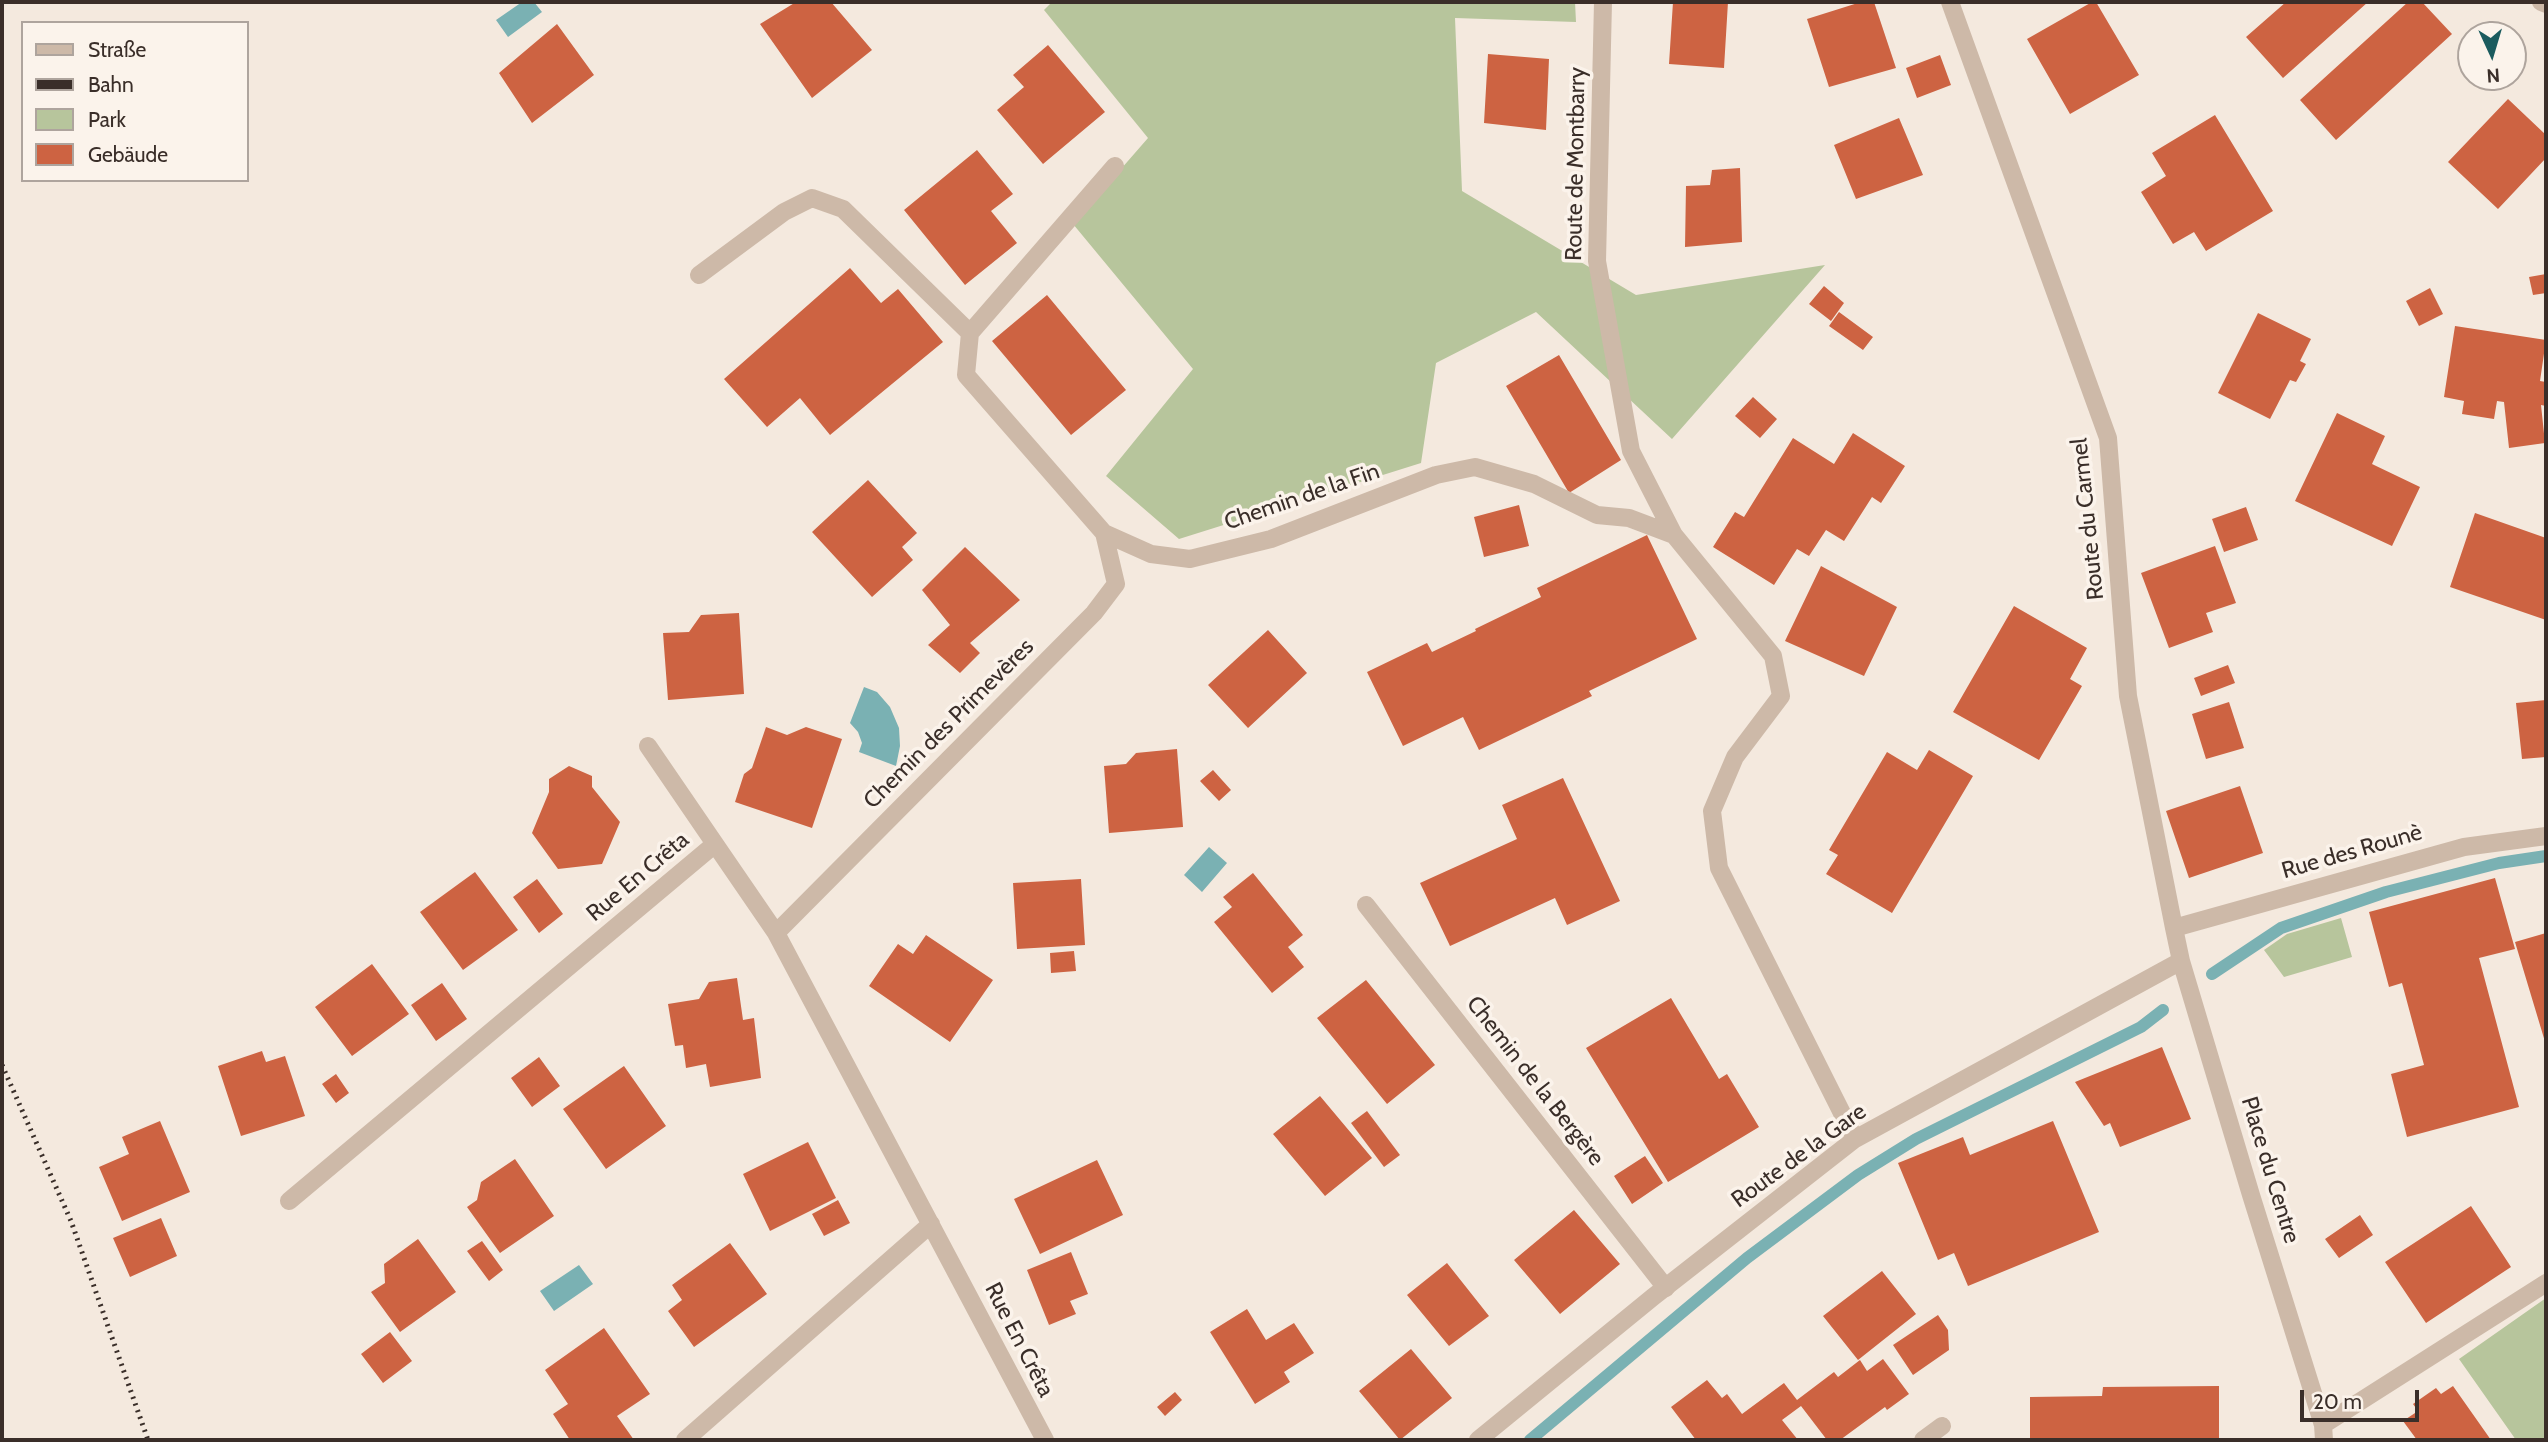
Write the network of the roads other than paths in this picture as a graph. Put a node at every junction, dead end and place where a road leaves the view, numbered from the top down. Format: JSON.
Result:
{"nodes":[{"id":1,"x":1603,"y":2,"type":"edge"},
{"id":2,"x":1950,"y":2,"type":"edge"},
{"id":3,"x":2541,"y":2,"type":"edge"},
{"id":4,"x":2546,"y":4,"type":"edge"},
{"id":5,"x":1115,"y":166,"type":"dead end"},
{"id":6,"x":699,"y":275,"type":"dead end"},
{"id":7,"x":970,"y":333,"type":"junction"},
{"id":8,"x":1104,"y":533,"type":"junction"},
{"id":9,"x":1674,"y":535,"type":"junction"},
{"id":10,"x":648,"y":746,"type":"dead end"},
{"id":11,"x":2546,"y":836,"type":"edge"},
{"id":12,"x":715,"y":844,"type":"junction"},
{"id":13,"x":1366,"y":905,"type":"dead end"},
{"id":14,"x":2174,"y":928,"type":"junction"},
{"id":15,"x":776,"y":933,"type":"junction"},
{"id":16,"x":2181,"y":961,"type":"junction"},
{"id":17,"x":1855,"y":1139,"type":"junction"},
{"id":18,"x":289,"y":1201,"type":"dead end"},
{"id":19,"x":931,"y":1224,"type":"junction"},
{"id":20,"x":2546,"y":1283,"type":"edge"},
{"id":21,"x":1666,"y":1288,"type":"junction"},
{"id":22,"x":1942,"y":1426,"type":"dead end"},
{"id":23,"x":2323,"y":1432,"type":"edge"},
{"id":24,"x":685,"y":1440,"type":"edge"},
{"id":25,"x":1045,"y":1440,"type":"edge"},
{"id":26,"x":1478,"y":1440,"type":"edge"},
{"id":27,"x":1923,"y":1440,"type":"edge"}],
"edges":[{"from":1,"to":9,"type":"street","name":"Route de Montbarry"},
{"from":2,"to":14,"type":"street","name":"Route du Carmel"},
{"from":3,"to":4,"type":"street"},
{"from":5,"to":7,"type":"street"},
{"from":6,"to":7,"type":"street"},
{"from":7,"to":8,"type":"street","name":"Chemin de la Fin"},
{"from":8,"to":9,"type":"street","name":"Chemin de la Fin"},
{"from":8,"to":15,"type":"street","name":"Chemin des Primevères"},
{"from":9,"to":17,"type":"street","name":"Route de Montbarry"},
{"from":10,"to":12,"type":"street","name":"Rue En Crêta"},
{"from":11,"to":14,"type":"street","name":"Rue des Rounè"},
{"from":12,"to":15,"type":"street","name":"Rue En Crêta"},
{"from":12,"to":18,"type":"street","name":"Rue En Crêta"},
{"from":13,"to":21,"type":"street","name":"Chemin de la Bergère"},
{"from":14,"to":16,"type":"street","name":"Place du Centre"},
{"from":15,"to":19,"type":"street","name":"Rue En Crêta"},
{"from":16,"to":17,"type":"street","name":"Route de la Gare"},
{"from":16,"to":23,"type":"street","name":"Place du Centre"},
{"from":17,"to":21,"type":"street","name":"Route de la Gare"},
{"from":19,"to":24,"type":"street"},
{"from":19,"to":25,"type":"street","name":"Rue En Crêta"},
{"from":20,"to":23,"type":"street"},
{"from":21,"to":26,"type":"street","name":"Route de la Gare"},
{"from":22,"to":27,"type":"street"}]}
